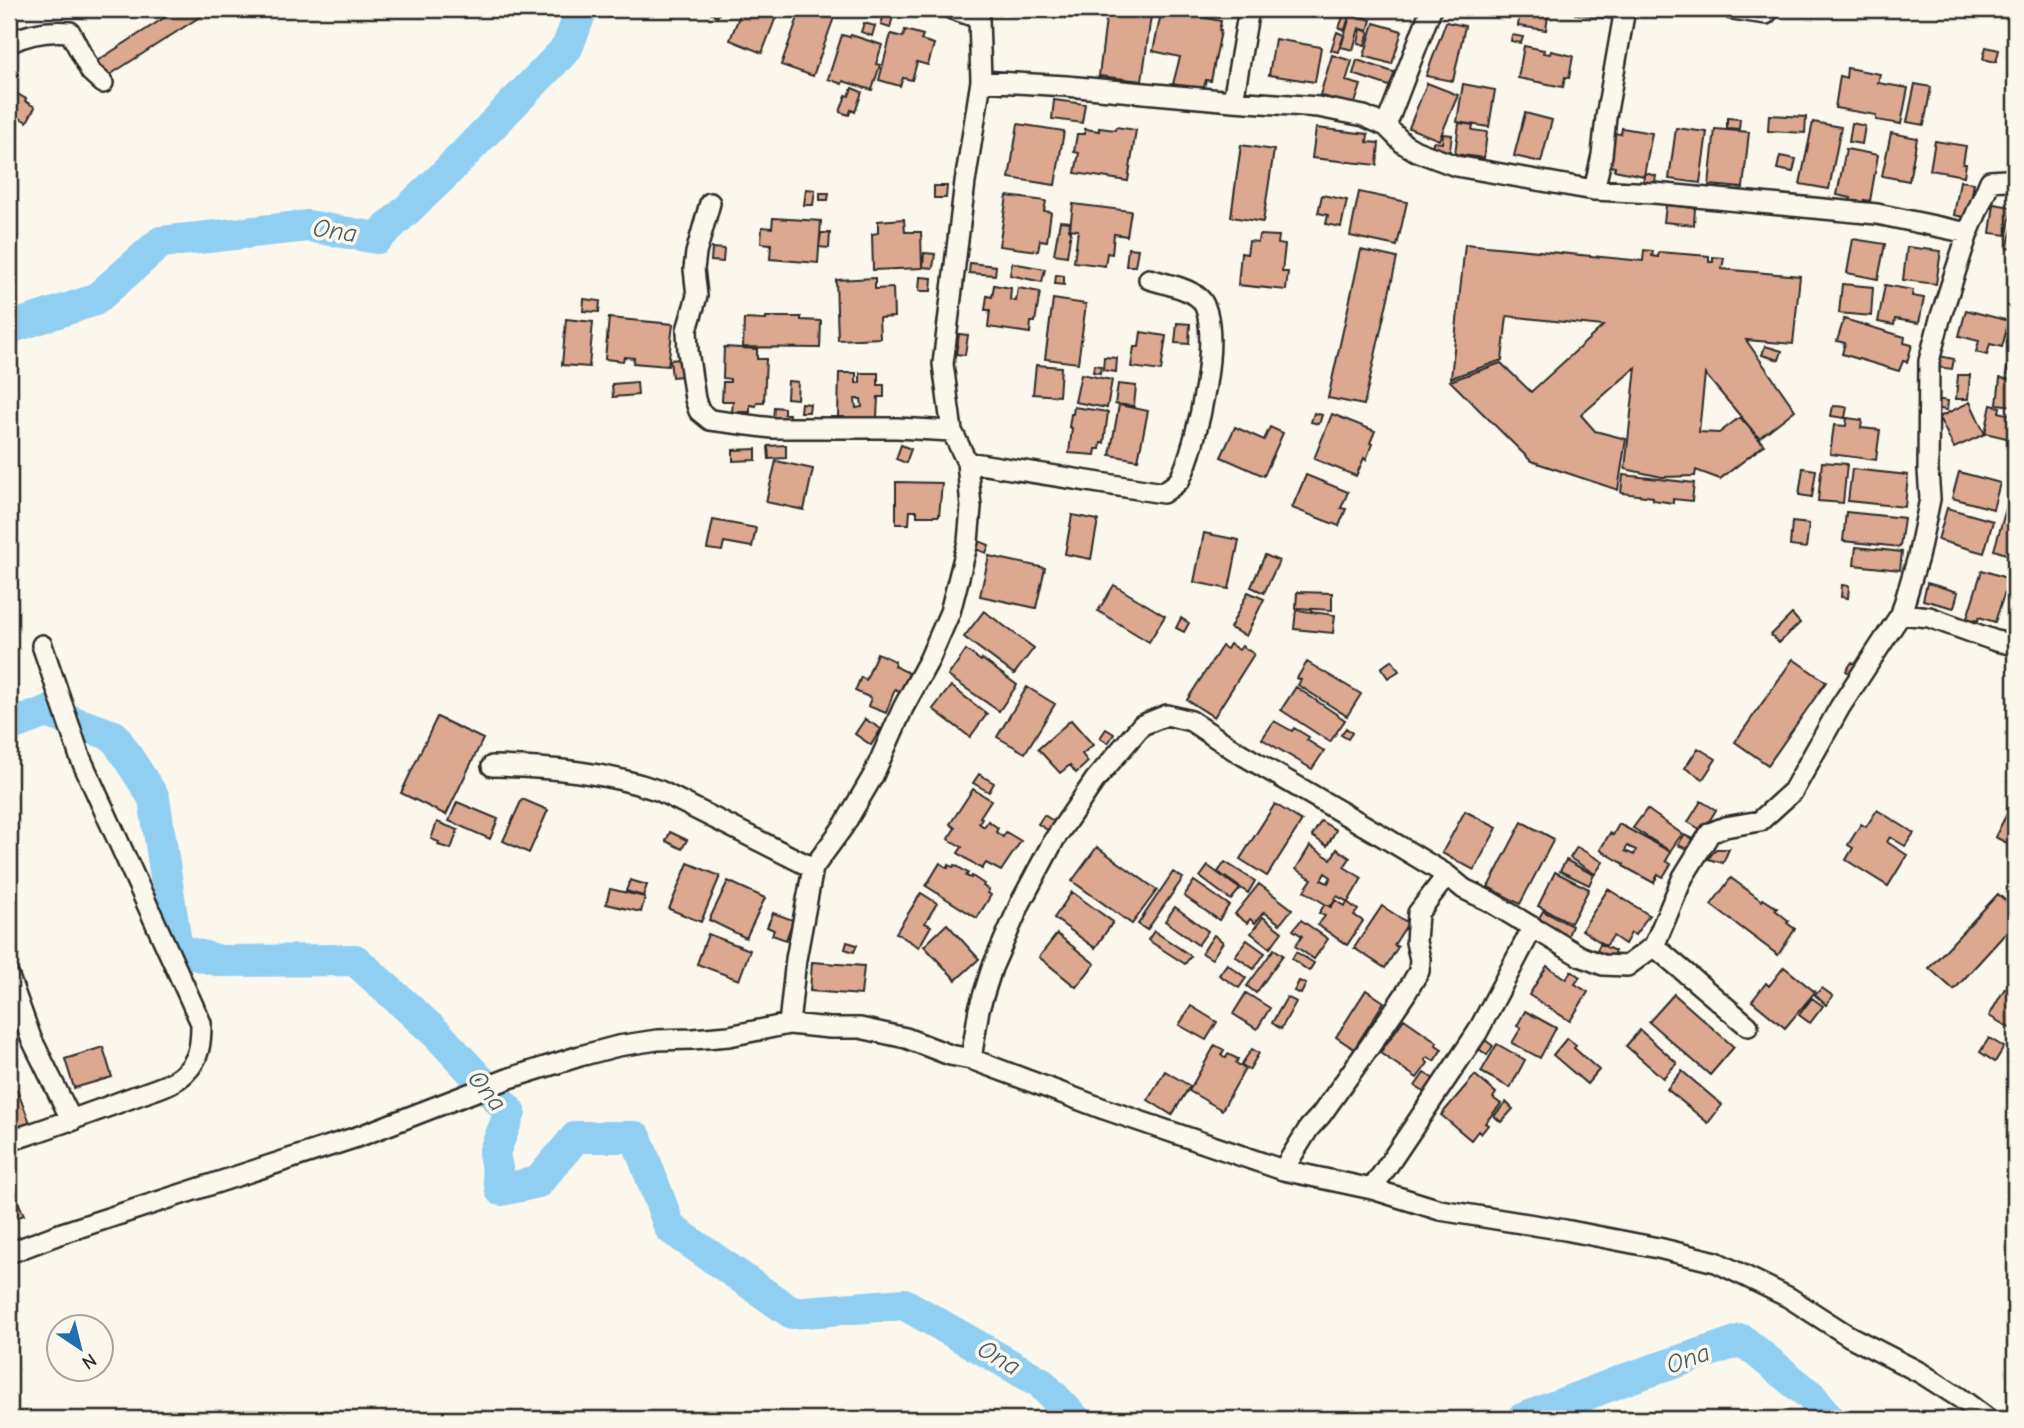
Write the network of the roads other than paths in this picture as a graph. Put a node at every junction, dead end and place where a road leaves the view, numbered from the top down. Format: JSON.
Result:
{"nodes":[{"id":1,"x":952,"y":9,"type":"edge"},
{"id":2,"x":1249,"y":9,"type":"edge"},
{"id":3,"x":1431,"y":9,"type":"edge"},
{"id":4,"x":1625,"y":9,"type":"edge"},
{"id":5,"x":1732,"y":9,"type":"edge"},
{"id":6,"x":979,"y":13,"type":"edge"},
{"id":7,"x":1766,"y":14,"type":"dead end"},
{"id":8,"x":9,"y":43,"type":"edge"},
{"id":9,"x":981,"y":81,"type":"junction"},
{"id":10,"x":103,"y":83,"type":"dead end"},
{"id":11,"x":1233,"y":101,"type":"junction"},
{"id":12,"x":1386,"y":126,"type":"junction"},
{"id":13,"x":2015,"y":182,"type":"edge"},
{"id":14,"x":1594,"y":190,"type":"junction"},
{"id":15,"x":710,"y":203,"type":"dead end"},
{"id":16,"x":1968,"y":233,"type":"junction"},
{"id":17,"x":1149,"y":279,"type":"dead end"},
{"id":18,"x":952,"y":431,"type":"junction"},
{"id":19,"x":967,"y":462,"type":"junction"},
{"id":20,"x":1901,"y":614,"type":"junction"},
{"id":21,"x":42,"y":645,"type":"dead end"},
{"id":22,"x":2015,"y":645,"type":"edge"},
{"id":23,"x":492,"y":766,"type":"dead end"},
{"id":24,"x":813,"y":868,"type":"junction"},
{"id":25,"x":1447,"y":875,"type":"junction"},
{"id":26,"x":1533,"y":927,"type":"junction"},
{"id":27,"x":1654,"y":946,"type":"junction"},
{"id":28,"x":9,"y":977,"type":"edge"},
{"id":29,"x":789,"y":1024,"type":"junction"},
{"id":30,"x":1748,"y":1026,"type":"dead end"},
{"id":31,"x":971,"y":1059,"type":"junction"},
{"id":32,"x":72,"y":1121,"type":"junction"},
{"id":33,"x":9,"y":1141,"type":"edge"},
{"id":34,"x":1283,"y":1170,"type":"junction"},
{"id":35,"x":1371,"y":1189,"type":"junction"},
{"id":36,"x":9,"y":1253,"type":"edge"},
{"id":37,"x":1988,"y":1419,"type":"edge"}],
"edges":[{"from":1,"to":6,"type":"street"},
{"from":2,"to":11,"type":"street"},
{"from":3,"to":12,"type":"street"},
{"from":4,"to":14,"type":"street"},
{"from":5,"to":7,"type":"street"},
{"from":6,"to":9,"type":"street"},
{"from":8,"to":10,"type":"street"},
{"from":9,"to":11,"type":"street"},
{"from":9,"to":18,"type":"street"},
{"from":11,"to":12,"type":"street"},
{"from":12,"to":14,"type":"street"},
{"from":13,"to":16,"type":"street"},
{"from":14,"to":16,"type":"street"},
{"from":15,"to":18,"type":"street"},
{"from":16,"to":20,"type":"street"},
{"from":17,"to":19,"type":"street"},
{"from":18,"to":19,"type":"street"},
{"from":19,"to":24,"type":"street"},
{"from":20,"to":22,"type":"street"},
{"from":20,"to":27,"type":"street"},
{"from":21,"to":32,"type":"street"},
{"from":23,"to":24,"type":"street"},
{"from":24,"to":29,"type":"street"},
{"from":25,"to":26,"type":"street"},
{"from":25,"to":31,"type":"street"},
{"from":25,"to":34,"type":"street"},
{"from":26,"to":27,"type":"street"},
{"from":26,"to":35,"type":"street"},
{"from":27,"to":30,"type":"street"},
{"from":28,"to":32,"type":"street"},
{"from":29,"to":31,"type":"street"},
{"from":29,"to":36,"type":"street"},
{"from":31,"to":34,"type":"street"},
{"from":32,"to":33,"type":"street"},
{"from":34,"to":35,"type":"street"},
{"from":35,"to":37,"type":"street"}]}
